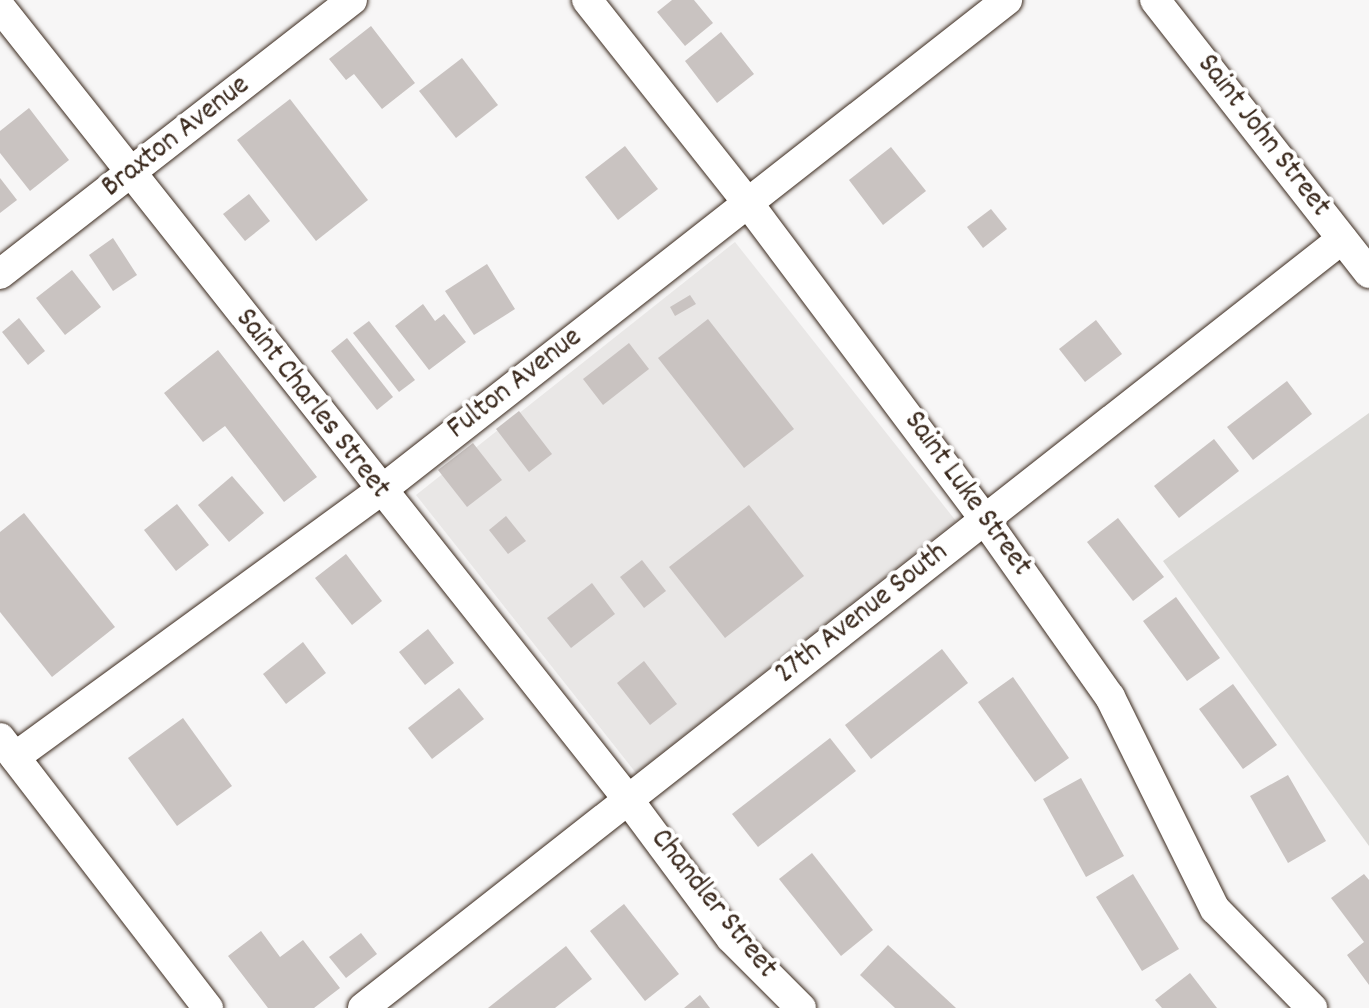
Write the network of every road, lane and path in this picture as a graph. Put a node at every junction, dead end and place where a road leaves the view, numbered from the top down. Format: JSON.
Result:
{"nodes":[{"id":1,"x":352,"y":0,"type":"edge"},
{"id":2,"x":587,"y":0,"type":"edge"},
{"id":3,"x":1007,"y":0,"type":"edge"},
{"id":4,"x":1155,"y":0,"type":"edge"},
{"id":5,"x":0,"y":7,"type":"edge"},
{"id":6,"x":132,"y":176,"type":"junction"},
{"id":7,"x":748,"y":203,"type":"junction"},
{"id":8,"x":1342,"y":239,"type":"junction"},
{"id":9,"x":1369,"y":273,"type":"edge"},
{"id":10,"x":0,"y":274,"type":"edge"},
{"id":11,"x":379,"y":492,"type":"junction"},
{"id":12,"x":985,"y":520,"type":"junction"},
{"id":13,"x":8,"y":747,"type":"edge"},
{"id":14,"x":627,"y":798,"type":"junction"},
{"id":15,"x":382,"y":1002,"type":"edge"},
{"id":16,"x":208,"y":1008,"type":"edge"},
{"id":17,"x":801,"y":1008,"type":"edge"},
{"id":18,"x":1312,"y":1008,"type":"edge"}],
"edges":[{"from":1,"to":6,"type":"street","name":"Braxton Avenue"},
{"from":2,"to":7,"type":"street","name":"Saint Luke Street"},
{"from":3,"to":7,"type":"street","name":"Fulton Avenue"},
{"from":4,"to":8,"type":"street","name":"Saint John Street"},
{"from":5,"to":6,"type":"street","name":"Saint Charles Street"},
{"from":6,"to":10,"type":"street","name":"Braxton Avenue"},
{"from":6,"to":11,"type":"street","name":"Saint Charles Street"},
{"from":7,"to":11,"type":"street","name":"Fulton Avenue"},
{"from":7,"to":12,"type":"street","name":"Saint Luke Street"},
{"from":8,"to":9,"type":"street","name":"Saint John Street"},
{"from":8,"to":12,"type":"street","name":"27th Avenue South"},
{"from":11,"to":13,"type":"street","name":"Fulton Avenue"},
{"from":11,"to":14,"type":"street","name":"Saint Charles Street"},
{"from":12,"to":14,"type":"street","name":"27th Avenue South"},
{"from":12,"to":18,"type":"street","name":"Saint Luke Street"},
{"from":13,"to":16,"type":"street"},
{"from":14,"to":15,"type":"street","name":"27th Avenue South"},
{"from":14,"to":17,"type":"street","name":"Chandler Street"}]}
